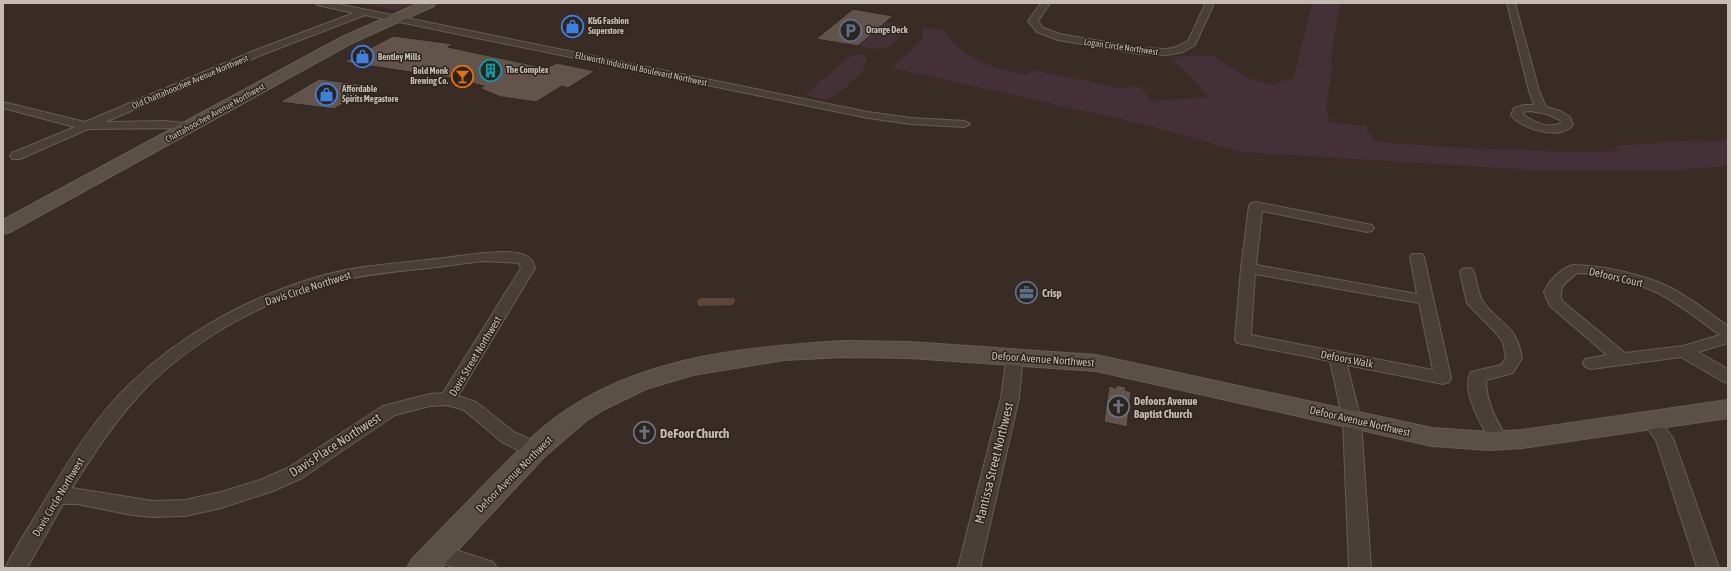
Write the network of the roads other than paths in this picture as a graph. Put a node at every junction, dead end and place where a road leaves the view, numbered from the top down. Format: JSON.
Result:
{"nodes":[{"id":1,"x":320,"y":3,"type":"edge"},
{"id":2,"x":430,"y":3,"type":"edge"},
{"id":3,"x":1046,"y":3,"type":"edge"},
{"id":4,"x":1210,"y":3,"type":"edge"},
{"id":5,"x":1511,"y":3,"type":"edge"},
{"id":6,"x":365,"y":12,"type":"junction"},
{"id":7,"x":393,"y":18,"type":"junction"},
{"id":8,"x":3,"y":105,"type":"edge"},
{"id":9,"x":1541,"y":109,"type":"dead end"},
{"id":10,"x":964,"y":124,"type":"dead end"},
{"id":11,"x":86,"y":126,"type":"junction"},
{"id":12,"x":190,"y":126,"type":"junction"},
{"id":13,"x":16,"y":156,"type":"dead end"},
{"id":14,"x":3,"y":228,"type":"edge"},
{"id":15,"x":1367,"y":228,"type":"dead end"},
{"id":16,"x":1417,"y":257,"type":"dead end"},
{"id":17,"x":483,"y":258,"type":"joint"},
{"id":18,"x":1248,"y":268,"type":"junction"},
{"id":19,"x":1467,"y":272,"type":"dead end"},
{"id":20,"x":1427,"y":300,"type":"junction"},
{"id":21,"x":1728,"y":333,"type":"edge"},
{"id":22,"x":1728,"y":338,"type":"edge"},
{"id":23,"x":1677,"y":352,"type":"junction"},
{"id":24,"x":1015,"y":356,"type":"junction"},
{"id":25,"x":1337,"y":357,"type":"junction"},
{"id":26,"x":1622,"y":359,"type":"junction"},
{"id":27,"x":1591,"y":363,"type":"dead end"},
{"id":28,"x":1728,"y":378,"type":"edge"},
{"id":29,"x":448,"y":399,"type":"junction"},
{"id":30,"x":1728,"y":409,"type":"edge"},
{"id":31,"x":1352,"y":420,"type":"junction"},
{"id":32,"x":1650,"y":421,"type":"junction"},
{"id":33,"x":1499,"y":440,"type":"junction"},
{"id":34,"x":535,"y":450,"type":"junction"},
{"id":35,"x":59,"y":496,"type":"junction"},
{"id":36,"x":429,"y":560,"type":"edge"},
{"id":37,"x":16,"y":568,"type":"edge"},
{"id":38,"x":486,"y":568,"type":"edge"},
{"id":39,"x":968,"y":568,"type":"edge"},
{"id":40,"x":1360,"y":568,"type":"edge"},
{"id":41,"x":1708,"y":568,"type":"edge"}],
"edges":[{"from":1,"to":6,"type":"street","name":"Ellsworth Industrial Boulevard Northwest"},
{"from":2,"to":7,"type":"street","name":"Chattahoochee Avenue Northwest"},
{"from":3,"to":4,"type":"street","name":"Logan Circle Northwest"},
{"from":5,"to":9,"type":"street"},
{"from":6,"to":7,"type":"street","name":"Ellsworth Industrial Boulevard Northwest"},
{"from":6,"to":11,"type":"street","name":"Old Chattahoochee Avenue Northwest"},
{"from":7,"to":10,"type":"street","name":"Ellsworth Industrial Boulevard Northwest"},
{"from":7,"to":12,"type":"street","name":"Chattahoochee Avenue Northwest"},
{"from":8,"to":11,"type":"street"},
{"from":11,"to":12,"type":"street"},
{"from":11,"to":13,"type":"street","name":"Old Chattahoochee Avenue Northwest"},
{"from":12,"to":14,"type":"street","name":"Chattahoochee Avenue Northwest"},
{"from":15,"to":18,"type":"street","name":"Defoors Walk"},
{"from":16,"to":20,"type":"street","name":"Defoors Walk"},
{"from":17,"to":29,"type":"street","name":"Davis Street Northwest"},
{"from":17,"to":35,"type":"street","name":"Davis Circle Northwest"},
{"from":18,"to":20,"type":"street"},
{"from":18,"to":25,"type":"street","name":"Defoors Walk"},
{"from":19,"to":33,"type":"street"},
{"from":20,"to":25,"type":"street","name":"Defoors Walk"},
{"from":21,"to":26,"type":"street","name":"Defoors Court"},
{"from":22,"to":23,"type":"street"},
{"from":23,"to":26,"type":"street"},
{"from":23,"to":28,"type":"street"},
{"from":24,"to":31,"type":"street","name":"Defoor Avenue Northwest"},
{"from":24,"to":34,"type":"street","name":"Defoor Avenue Northwest"},
{"from":24,"to":39,"type":"street","name":"Mantissa Street Northwest"},
{"from":25,"to":31,"type":"street"},
{"from":26,"to":27,"type":"street"},
{"from":29,"to":34,"type":"street","name":"Davis Street Northwest"},
{"from":29,"to":35,"type":"street","name":"Davis Place Northwest"},
{"from":30,"to":32,"type":"street","name":"Defoor Avenue Northwest"},
{"from":31,"to":33,"type":"street","name":"Defoor Avenue Northwest"},
{"from":31,"to":40,"type":"street"},
{"from":32,"to":33,"type":"street","name":"Defoor Avenue Northwest"},
{"from":32,"to":41,"type":"street"},
{"from":34,"to":36,"type":"street","name":"Defoor Avenue Northwest"},
{"from":35,"to":37,"type":"street","name":"Davis Circle Northwest"},
{"from":36,"to":38,"type":"street"}]}
